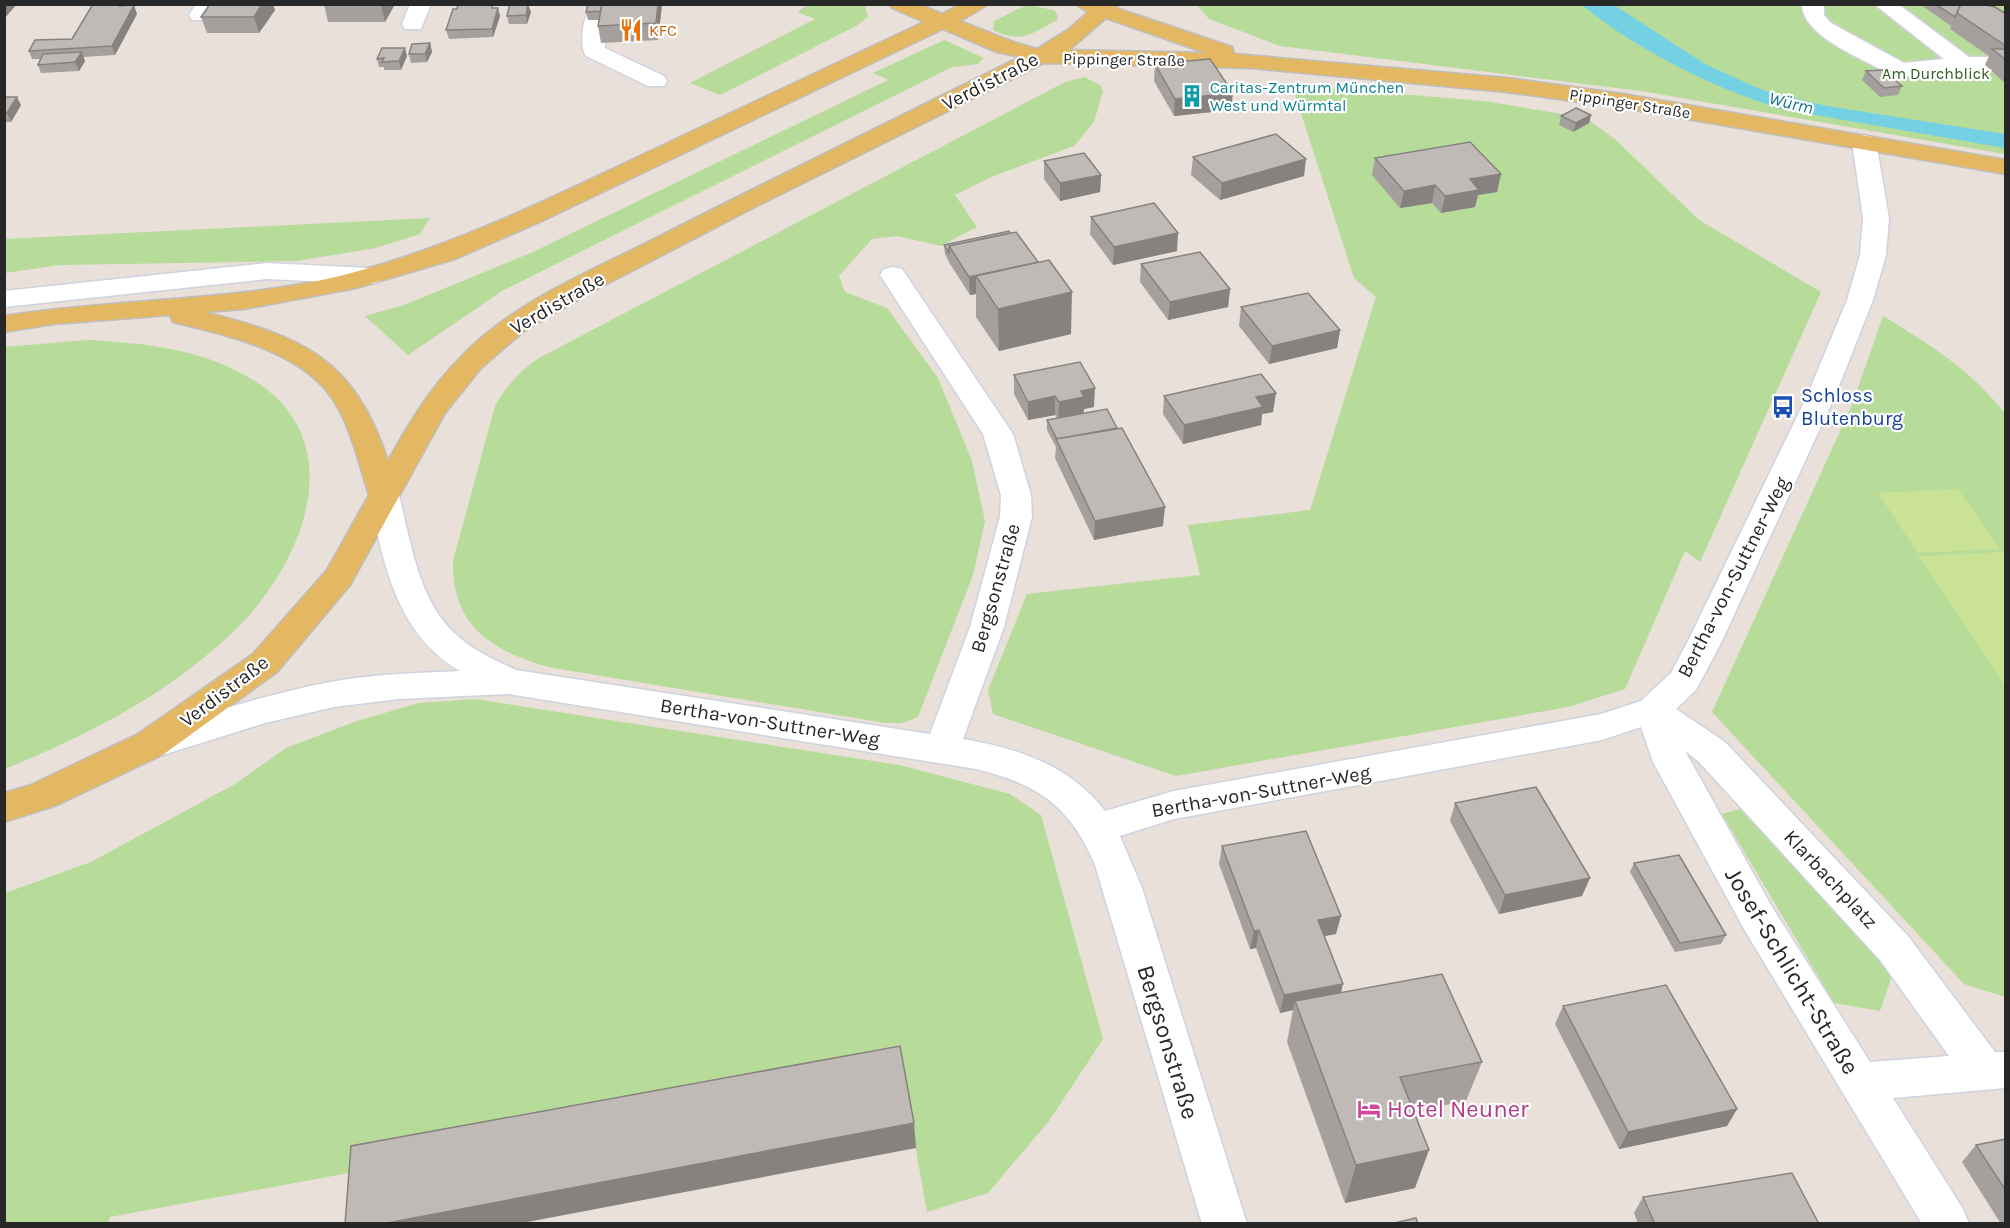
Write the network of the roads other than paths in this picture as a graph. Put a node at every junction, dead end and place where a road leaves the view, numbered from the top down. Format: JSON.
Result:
{"nodes":[{"id":1,"x":898,"y":4,"type":"edge"},
{"id":2,"x":979,"y":4,"type":"edge"},
{"id":3,"x":1813,"y":4,"type":"edge"},
{"id":4,"x":1884,"y":4,"type":"edge"},
{"id":5,"x":1099,"y":6,"type":"edge"},
{"id":6,"x":595,"y":20,"type":"edge"},
{"id":7,"x":941,"y":22,"type":"junction"},
{"id":8,"x":1040,"y":56,"type":"junction"},
{"id":9,"x":1251,"y":61,"type":"junction"},
{"id":10,"x":656,"y":81,"type":"dead end"},
{"id":11,"x":1864,"y":142,"type":"junction"},
{"id":12,"x":2006,"y":166,"type":"edge"},
{"id":13,"x":893,"y":275,"type":"dead end"},
{"id":14,"x":370,"y":276,"type":"junction"},
{"id":15,"x":4,"y":299,"type":"edge"},
{"id":16,"x":146,"y":309,"type":"junction"},
{"id":17,"x":4,"y":324,"type":"edge"},
{"id":18,"x":384,"y":495,"type":"junction"},
{"id":19,"x":509,"y":682,"type":"junction"},
{"id":20,"x":1653,"y":710,"type":"junction"},
{"id":21,"x":151,"y":744,"type":"junction"},
{"id":22,"x":942,"y":749,"type":"junction"},
{"id":23,"x":4,"y":808,"type":"edge"},
{"id":24,"x":1098,"y":828,"type":"junction"},
{"id":25,"x":1995,"y":1071,"type":"edge"},
{"id":26,"x":1857,"y":1082,"type":"junction"},
{"id":27,"x":1225,"y":1224,"type":"edge"},
{"id":28,"x":1947,"y":1224,"type":"edge"}],
"edges":[{"from":1,"to":7,"type":"main road","name":"Pippinger Straße"},
{"from":2,"to":7,"type":"main road"},
{"from":3,"to":4,"type":"street"},
{"from":5,"to":8,"type":"main road","name":"Verdistraße"},
{"from":5,"to":9,"type":"main road","name":"Pippinger Straße"},
{"from":6,"to":10,"type":"street"},
{"from":7,"to":8,"type":"main road","name":"Pippinger Straße"},
{"from":7,"to":14,"type":"main road"},
{"from":8,"to":9,"type":"main road","name":"Pippinger Straße"},
{"from":8,"to":18,"type":"main road","name":"Verdistraße"},
{"from":9,"to":11,"type":"main road","name":"Pippinger Straße"},
{"from":11,"to":12,"type":"main road","name":"Pippinger Straße"},
{"from":11,"to":20,"type":"street","name":"Bertha-von-Suttner-Weg"},
{"from":13,"to":22,"type":"street","name":"Bergsonstraße"},
{"from":14,"to":15,"type":"street"},
{"from":14,"to":16,"type":"main road"},
{"from":16,"to":17,"type":"main road"},
{"from":16,"to":18,"type":"main road"},
{"from":18,"to":19,"type":"street","name":"Bertha-von-Suttner-Weg"},
{"from":18,"to":21,"type":"main road","name":"Verdistraße"},
{"from":19,"to":21,"type":"street"},
{"from":19,"to":22,"type":"street","name":"Bertha-von-Suttner-Weg"},
{"from":20,"to":24,"type":"street","name":"Bertha-von-Suttner-Weg"},
{"from":20,"to":25,"type":"street","name":"Klarbachplatz"},
{"from":20,"to":26,"type":"street","name":"Josef-Schlicht-Straße"},
{"from":21,"to":23,"type":"main road","name":"Verdistraße"},
{"from":22,"to":24,"type":"street","name":"Bertha-von-Suttner-Weg"},
{"from":24,"to":27,"type":"street","name":"Bergsonstraße"},
{"from":25,"to":26,"type":"street"},
{"from":26,"to":28,"type":"street","name":"Josef-Schlicht-Straße"}]}
